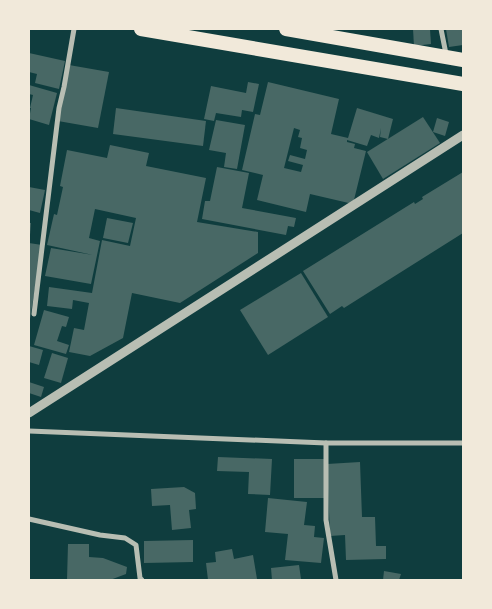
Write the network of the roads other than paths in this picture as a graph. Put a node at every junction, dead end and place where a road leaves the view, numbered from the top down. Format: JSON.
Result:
{"nodes":[{"id":1,"x":74,"y":29,"type":"edge"},
{"id":2,"x":141,"y":29,"type":"edge"},
{"id":3,"x":286,"y":29,"type":"edge"},
{"id":4,"x":441,"y":29,"type":"edge"},
{"id":5,"x":446,"y":57,"type":"junction"},
{"id":6,"x":463,"y":60,"type":"edge"},
{"id":7,"x":463,"y":84,"type":"edge"},
{"id":8,"x":463,"y":134,"type":"edge"},
{"id":9,"x":34,"y":314,"type":"dead end"},
{"id":10,"x":29,"y":413,"type":"edge"},
{"id":11,"x":29,"y":430,"type":"edge"},
{"id":12,"x":326,"y":443,"type":"junction"},
{"id":13,"x":463,"y":443,"type":"edge"},
{"id":14,"x":29,"y":520,"type":"edge"},
{"id":15,"x":142,"y":580,"type":"edge"},
{"id":16,"x":336,"y":580,"type":"edge"}],
"edges":[{"from":1,"to":9,"type":"street"},
{"from":2,"to":7,"type":"highway"},
{"from":3,"to":5,"type":"highway"},
{"from":4,"to":5,"type":"street"},
{"from":5,"to":6,"type":"highway"},
{"from":8,"to":10,"type":"street"},
{"from":11,"to":12,"type":"street"},
{"from":12,"to":13,"type":"street"},
{"from":12,"to":16,"type":"street"},
{"from":14,"to":15,"type":"street"}]}
